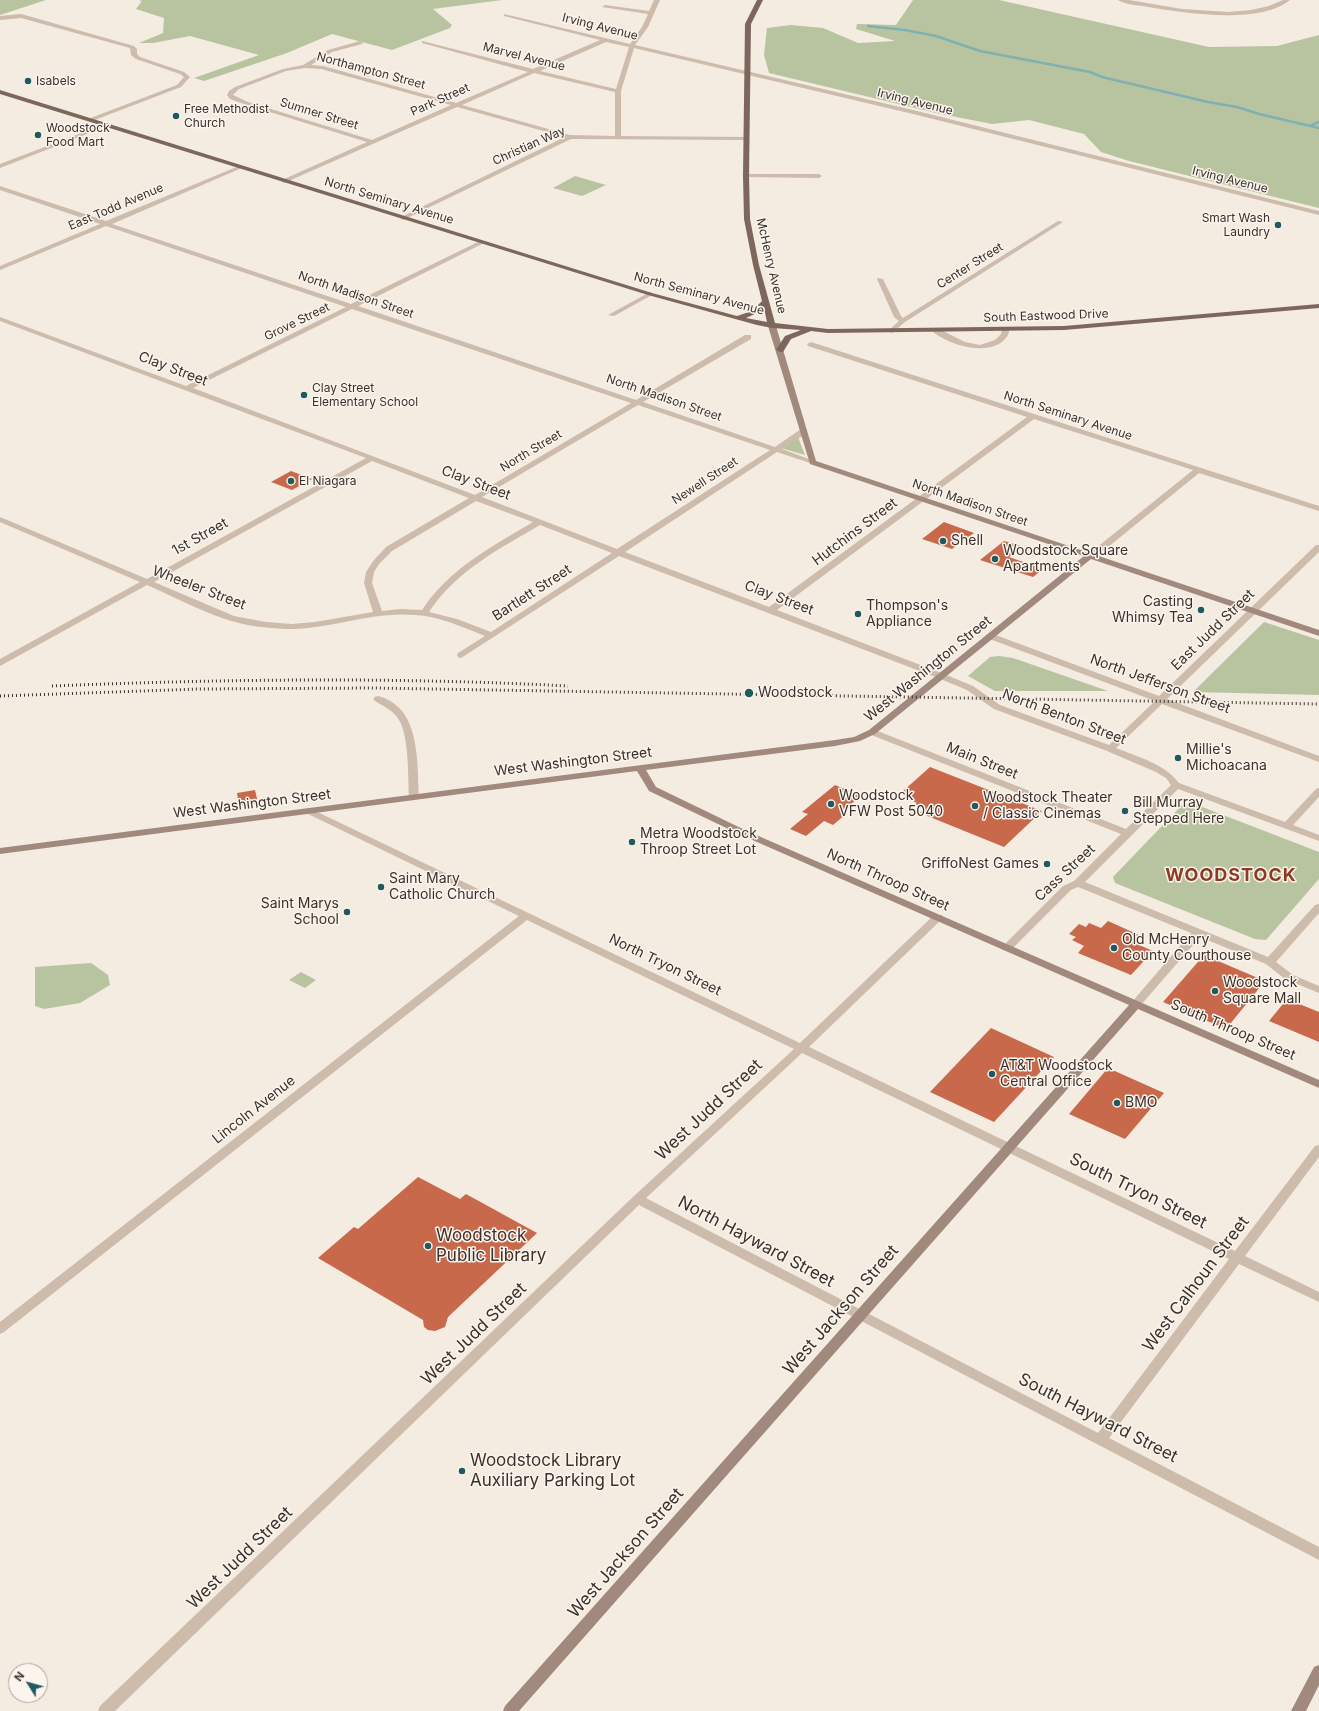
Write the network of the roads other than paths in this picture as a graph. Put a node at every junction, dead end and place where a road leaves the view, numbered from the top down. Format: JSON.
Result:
{"nodes":[{"id":1,"x":657,"y":0,"type":"edge"},
{"id":2,"x":760,"y":0,"type":"edge"},
{"id":3,"x":1121,"y":0,"type":"edge"},
{"id":4,"x":1287,"y":0,"type":"edge"},
{"id":5,"x":605,"y":7,"type":"dead end"},
{"id":6,"x":650,"y":13,"type":"junction"},
{"id":7,"x":506,"y":15,"type":"dead end"},
{"id":8,"x":0,"y":18,"type":"edge"},
{"id":9,"x":605,"y":40,"type":"junction"},
{"id":10,"x":424,"y":42,"type":"dead end"},
{"id":11,"x":360,"y":43,"type":"dead end"},
{"id":12,"x":632,"y":46,"type":"junction"},
{"id":13,"x":305,"y":66,"type":"junction"},
{"id":14,"x":533,"y":71,"type":"junction"},
{"id":15,"x":747,"y":73,"type":"junction"},
{"id":16,"x":618,"y":91,"type":"junction"},
{"id":17,"x":0,"y":92,"type":"edge"},
{"id":18,"x":456,"y":105,"type":"junction"},
{"id":19,"x":90,"y":120,"type":"junction"},
{"id":20,"x":107,"y":125,"type":"junction"},
{"id":21,"x":570,"y":137,"type":"junction"},
{"id":22,"x":618,"y":138,"type":"junction"},
{"id":23,"x":746,"y":139,"type":"junction"},
{"id":24,"x":372,"y":142,"type":"junction"},
{"id":25,"x":0,"y":166,"type":"edge"},
{"id":26,"x":241,"y":167,"type":"junction"},
{"id":27,"x":746,"y":176,"type":"junction"},
{"id":28,"x":818,"y":176,"type":"dead end"},
{"id":29,"x":284,"y":181,"type":"junction"},
{"id":30,"x":0,"y":188,"type":"edge"},
{"id":31,"x":1319,"y":213,"type":"edge"},
{"id":32,"x":403,"y":218,"type":"junction"},
{"id":33,"x":1060,"y":222,"type":"dead end"},
{"id":34,"x":106,"y":223,"type":"junction"},
{"id":35,"x":482,"y":242,"type":"junction"},
{"id":36,"x":0,"y":268,"type":"edge"},
{"id":37,"x":880,"y":279,"type":"dead end"},
{"id":38,"x":650,"y":294,"type":"junction"},
{"id":39,"x":766,"y":301,"type":"junction"},
{"id":40,"x":352,"y":306,"type":"junction"},
{"id":41,"x":1319,"y":306,"type":"edge"},
{"id":42,"x":612,"y":315,"type":"dead end"},
{"id":43,"x":735,"y":317,"type":"junction"},
{"id":44,"x":0,"y":319,"type":"edge"},
{"id":45,"x":903,"y":321,"type":"junction"},
{"id":46,"x":772,"y":326,"type":"junction"},
{"id":47,"x":809,"y":329,"type":"junction"},
{"id":48,"x":1005,"y":330,"type":"junction"},
{"id":49,"x":892,"y":331,"type":"junction"},
{"id":50,"x":936,"y":331,"type":"junction"},
{"id":51,"x":748,"y":337,"type":"dead end"},
{"id":52,"x":811,"y":344,"type":"dead end"},
{"id":53,"x":780,"y":350,"type":"junction"},
{"id":54,"x":186,"y":389,"type":"junction"},
{"id":55,"x":636,"y":402,"type":"junction"},
{"id":56,"x":1032,"y":417,"type":"junction"},
{"id":57,"x":804,"y":430,"type":"junction"},
{"id":58,"x":775,"y":449,"type":"junction"},
{"id":59,"x":372,"y":458,"type":"junction"},
{"id":60,"x":814,"y":462,"type":"junction"},
{"id":61,"x":1198,"y":470,"type":"junction"},
{"id":62,"x":474,"y":498,"type":"junction"},
{"id":63,"x":921,"y":499,"type":"junction"},
{"id":64,"x":1319,"y":509,"type":"edge"},
{"id":65,"x":0,"y":519,"type":"edge"},
{"id":66,"x":539,"y":522,"type":"junction"},
{"id":67,"x":1319,"y":547,"type":"edge"},
{"id":68,"x":619,"y":552,"type":"junction"},
{"id":69,"x":1089,"y":556,"type":"junction"},
{"id":70,"x":146,"y":583,"type":"junction"},
{"id":71,"x":771,"y":610,"type":"junction"},
{"id":72,"x":1252,"y":611,"type":"junction"},
{"id":73,"x":378,"y":613,"type":"junction"},
{"id":74,"x":424,"y":613,"type":"junction"},
{"id":75,"x":1319,"y":634,"type":"edge"},
{"id":76,"x":491,"y":635,"type":"junction"},
{"id":77,"x":990,"y":636,"type":"junction"},
{"id":78,"x":461,"y":656,"type":"dead end"},
{"id":79,"x":0,"y":663,"type":"edge"},
{"id":80,"x":941,"y":676,"type":"junction"},
{"id":81,"x":378,"y":699,"type":"dead end"},
{"id":82,"x":1162,"y":700,"type":"junction"},
{"id":83,"x":872,"y":732,"type":"junction"},
{"id":84,"x":1110,"y":749,"type":"junction"},
{"id":85,"x":1319,"y":759,"type":"edge"},
{"id":86,"x":640,"y":768,"type":"junction"},
{"id":87,"x":1176,"y":784,"type":"junction"},
{"id":88,"x":1319,"y":790,"type":"edge"},
{"id":89,"x":414,"y":797,"type":"junction"},
{"id":90,"x":309,"y":811,"type":"junction"},
{"id":91,"x":1287,"y":826,"type":"junction"},
{"id":92,"x":1126,"y":833,"type":"junction"},
{"id":93,"x":1319,"y":838,"type":"edge"},
{"id":94,"x":0,"y":851,"type":"edge"},
{"id":95,"x":1078,"y":883,"type":"junction"},
{"id":96,"x":1319,"y":906,"type":"edge"},
{"id":97,"x":527,"y":915,"type":"junction"},
{"id":98,"x":938,"y":917,"type":"junction"},
{"id":99,"x":1314,"y":918,"type":"edge"},
{"id":100,"x":1198,"y":932,"type":"junction"},
{"id":101,"x":1007,"y":948,"type":"junction"},
{"id":102,"x":1270,"y":962,"type":"junction"},
{"id":103,"x":1319,"y":990,"type":"edge"},
{"id":104,"x":1136,"y":1004,"type":"junction"},
{"id":105,"x":801,"y":1048,"type":"junction"},
{"id":106,"x":1319,"y":1084,"type":"edge"},
{"id":107,"x":1008,"y":1147,"type":"junction"},
{"id":108,"x":1319,"y":1149,"type":"edge"},
{"id":109,"x":638,"y":1198,"type":"junction"},
{"id":110,"x":1236,"y":1258,"type":"junction"},
{"id":111,"x":1319,"y":1297,"type":"edge"},
{"id":112,"x":859,"y":1316,"type":"junction"},
{"id":113,"x":0,"y":1329,"type":"edge"},
{"id":114,"x":1101,"y":1439,"type":"junction"},
{"id":115,"x":1319,"y":1554,"type":"edge"},
{"id":116,"x":1319,"y":1671,"type":"edge"},
{"id":117,"x":105,"y":1711,"type":"edge"},
{"id":118,"x":510,"y":1711,"type":"edge"},
{"id":119,"x":1298,"y":1711,"type":"edge"}],
"edges":[{"from":1,"to":6,"type":"street"},
{"from":2,"to":15,"type":"main road","name":"McHenry Avenue"},
{"from":3,"to":4,"type":"street"},
{"from":5,"to":6,"type":"street"},
{"from":6,"to":12,"type":"street"},
{"from":7,"to":9,"type":"street","name":"Irving Avenue"},
{"from":8,"to":19,"type":"street"},
{"from":9,"to":12,"type":"street","name":"Irving Avenue"},
{"from":9,"to":14,"type":"street","name":"Park Street"},
{"from":10,"to":14,"type":"street","name":"Marvel Avenue"},
{"from":11,"to":13,"type":"street"},
{"from":12,"to":15,"type":"street","name":"Irving Avenue"},
{"from":12,"to":16,"type":"street"},
{"from":13,"to":18,"type":"street","name":"Northampton Street"},
{"from":13,"to":24,"type":"street","name":"Sumner Street"},
{"from":14,"to":16,"type":"street","name":"Marvel Avenue"},
{"from":14,"to":18,"type":"street","name":"Park Street"},
{"from":15,"to":23,"type":"main road","name":"McHenry Avenue"},
{"from":15,"to":31,"type":"street","name":"Irving Avenue"},
{"from":16,"to":22,"type":"street"},
{"from":17,"to":19,"type":"main road","name":"North Seminary Avenue"},
{"from":18,"to":21,"type":"street","name":"Northampton Street"},
{"from":18,"to":24,"type":"street","name":"Park Street"},
{"from":19,"to":20,"type":"main road","name":"North Seminary Avenue"},
{"from":20,"to":25,"type":"street"},
{"from":20,"to":26,"type":"main road","name":"North Seminary Avenue"},
{"from":21,"to":22,"type":"street","name":"Christian Way"},
{"from":21,"to":32,"type":"street","name":"Christian Way"},
{"from":22,"to":23,"type":"street","name":"Christian Way"},
{"from":23,"to":27,"type":"main road","name":"McHenry Avenue"},
{"from":24,"to":29,"type":"street","name":"Park Street"},
{"from":26,"to":29,"type":"main road","name":"North Seminary Avenue"},
{"from":26,"to":34,"type":"street","name":"East Todd Avenue"},
{"from":27,"to":28,"type":"street"},
{"from":27,"to":39,"type":"main road","name":"McHenry Avenue"},
{"from":29,"to":32,"type":"main road","name":"North Seminary Avenue"},
{"from":30,"to":34,"type":"street","name":"North Madison Street"},
{"from":32,"to":35,"type":"main road","name":"North Seminary Avenue"},
{"from":33,"to":45,"type":"street","name":"Center Street"},
{"from":34,"to":36,"type":"street","name":"East Todd Avenue"},
{"from":34,"to":40,"type":"street","name":"North Madison Street"},
{"from":35,"to":38,"type":"main road","name":"North Seminary Avenue"},
{"from":35,"to":40,"type":"street","name":"Grove Street"},
{"from":37,"to":45,"type":"street"},
{"from":38,"to":42,"type":"street"},
{"from":38,"to":43,"type":"main road","name":"North Seminary Avenue"},
{"from":39,"to":43,"type":"main road"},
{"from":39,"to":46,"type":"main road","name":"McHenry Avenue"},
{"from":40,"to":54,"type":"street","name":"Grove Street"},
{"from":40,"to":55,"type":"street","name":"North Madison Street"},
{"from":41,"to":48,"type":"main road","name":"South Eastwood Drive"},
{"from":43,"to":46,"type":"main road","name":"North Seminary Avenue"},
{"from":44,"to":54,"type":"street","name":"Clay Street"},
{"from":45,"to":49,"type":"street","name":"Center Street"},
{"from":46,"to":47,"type":"main road","name":"South Eastwood Drive"},
{"from":46,"to":53,"type":"main road","name":"McHenry Avenue"},
{"from":47,"to":49,"type":"main road","name":"South Eastwood Drive"},
{"from":47,"to":53,"type":"main road"},
{"from":48,"to":50,"type":"main road","name":"South Eastwood Drive"},
{"from":48,"to":50,"type":"street"},
{"from":49,"to":50,"type":"main road","name":"South Eastwood Drive"},
{"from":51,"to":55,"type":"street","name":"North Street"},
{"from":52,"to":56,"type":"street","name":"North Seminary Avenue"},
{"from":53,"to":57,"type":"main road","name":"McHenry Avenue"},
{"from":54,"to":59,"type":"street","name":"Clay Street"},
{"from":55,"to":58,"type":"street","name":"North Madison Street"},
{"from":55,"to":62,"type":"street","name":"North Street"},
{"from":56,"to":61,"type":"street","name":"North Seminary Avenue"},
{"from":56,"to":63,"type":"street","name":"Hutchins Street"},
{"from":57,"to":58,"type":"street","name":"Newell Street"},
{"from":57,"to":60,"type":"main road","name":"McHenry Avenue"},
{"from":58,"to":60,"type":"street","name":"North Madison Street"},
{"from":58,"to":68,"type":"street","name":"Newell Street"},
{"from":59,"to":62,"type":"street","name":"Clay Street"},
{"from":59,"to":70,"type":"street","name":"1st Street"},
{"from":60,"to":63,"type":"main road","name":"North Madison Street"},
{"from":61,"to":64,"type":"street","name":"North Seminary Avenue"},
{"from":61,"to":69,"type":"street"},
{"from":62,"to":66,"type":"street","name":"Clay Street"},
{"from":62,"to":73,"type":"street","name":"North Street"},
{"from":63,"to":69,"type":"main road","name":"North Madison Street"},
{"from":63,"to":71,"type":"street","name":"Hutchins Street"},
{"from":65,"to":70,"type":"street","name":"Wheeler Street"},
{"from":66,"to":68,"type":"street","name":"Clay Street"},
{"from":66,"to":74,"type":"street"},
{"from":67,"to":72,"type":"street","name":"East Judd Street"},
{"from":68,"to":71,"type":"street","name":"Clay Street"},
{"from":68,"to":76,"type":"street","name":"Bartlett Street"},
{"from":69,"to":72,"type":"main road","name":"North Madison Street"},
{"from":69,"to":77,"type":"main road","name":"West Washington Street"},
{"from":70,"to":73,"type":"street","name":"Wheeler Street"},
{"from":70,"to":79,"type":"street","name":"1st Street"},
{"from":71,"to":80,"type":"street","name":"Clay Street"},
{"from":72,"to":75,"type":"main road","name":"North Madison Street"},
{"from":72,"to":82,"type":"street","name":"East Judd Street"},
{"from":73,"to":74,"type":"street","name":"Wheeler Street"},
{"from":74,"to":76,"type":"street","name":"Wheeler Street"},
{"from":76,"to":78,"type":"street","name":"Bartlett Street"},
{"from":77,"to":80,"type":"main road","name":"West Washington Street"},
{"from":77,"to":82,"type":"street","name":"North Jefferson Street"},
{"from":80,"to":83,"type":"main road","name":"West Washington Street"},
{"from":80,"to":84,"type":"street","name":"North Benton Street"},
{"from":81,"to":89,"type":"street"},
{"from":82,"to":84,"type":"street","name":"East Judd Street"},
{"from":82,"to":85,"type":"street","name":"North Jefferson Street"},
{"from":83,"to":86,"type":"main road","name":"West Washington Street"},
{"from":83,"to":92,"type":"street","name":"Main Street"},
{"from":84,"to":87,"type":"street","name":"North Benton Street"},
{"from":86,"to":89,"type":"main road","name":"West Washington Street"},
{"from":86,"to":98,"type":"main road","name":"North Throop Street"},
{"from":87,"to":91,"type":"street","name":"North Benton Street"},
{"from":87,"to":92,"type":"street","name":"Cass Street"},
{"from":88,"to":91,"type":"street"},
{"from":89,"to":90,"type":"main road","name":"West Washington Street"},
{"from":90,"to":94,"type":"main road","name":"West Washington Street"},
{"from":90,"to":97,"type":"street","name":"North Tryon Street"},
{"from":91,"to":93,"type":"street","name":"North Benton Street"},
{"from":92,"to":95,"type":"street","name":"Cass Street"},
{"from":95,"to":100,"type":"street"},
{"from":95,"to":101,"type":"street","name":"Cass Street"},
{"from":96,"to":99,"type":"street"},
{"from":97,"to":105,"type":"street","name":"North Tryon Street"},
{"from":97,"to":113,"type":"street","name":"Lincoln Avenue"},
{"from":98,"to":101,"type":"main road","name":"North Throop Street"},
{"from":98,"to":105,"type":"street","name":"West Judd Street"},
{"from":99,"to":102,"type":"street"},
{"from":100,"to":102,"type":"street"},
{"from":100,"to":104,"type":"street","name":"West Jackson Street"},
{"from":101,"to":104,"type":"main road","name":"North Throop Street"},
{"from":102,"to":103,"type":"street"},
{"from":104,"to":106,"type":"main road","name":"South Throop Street"},
{"from":104,"to":107,"type":"main road","name":"West Jackson Street"},
{"from":105,"to":107,"type":"street","name":"North Tryon Street"},
{"from":105,"to":109,"type":"street","name":"West Judd Street"},
{"from":107,"to":110,"type":"street","name":"South Tryon Street"},
{"from":107,"to":112,"type":"main road","name":"West Jackson Street"},
{"from":108,"to":110,"type":"street","name":"West Calhoun Street"},
{"from":109,"to":112,"type":"street","name":"North Hayward Street"},
{"from":109,"to":117,"type":"street","name":"West Judd Street"},
{"from":110,"to":111,"type":"street","name":"South Tryon Street"},
{"from":110,"to":114,"type":"street","name":"West Calhoun Street"},
{"from":112,"to":114,"type":"street","name":"South Hayward Street"},
{"from":112,"to":118,"type":"main road","name":"West Jackson Street"},
{"from":114,"to":115,"type":"street","name":"South Hayward Street"},
{"from":116,"to":119,"type":"main road"}]}
